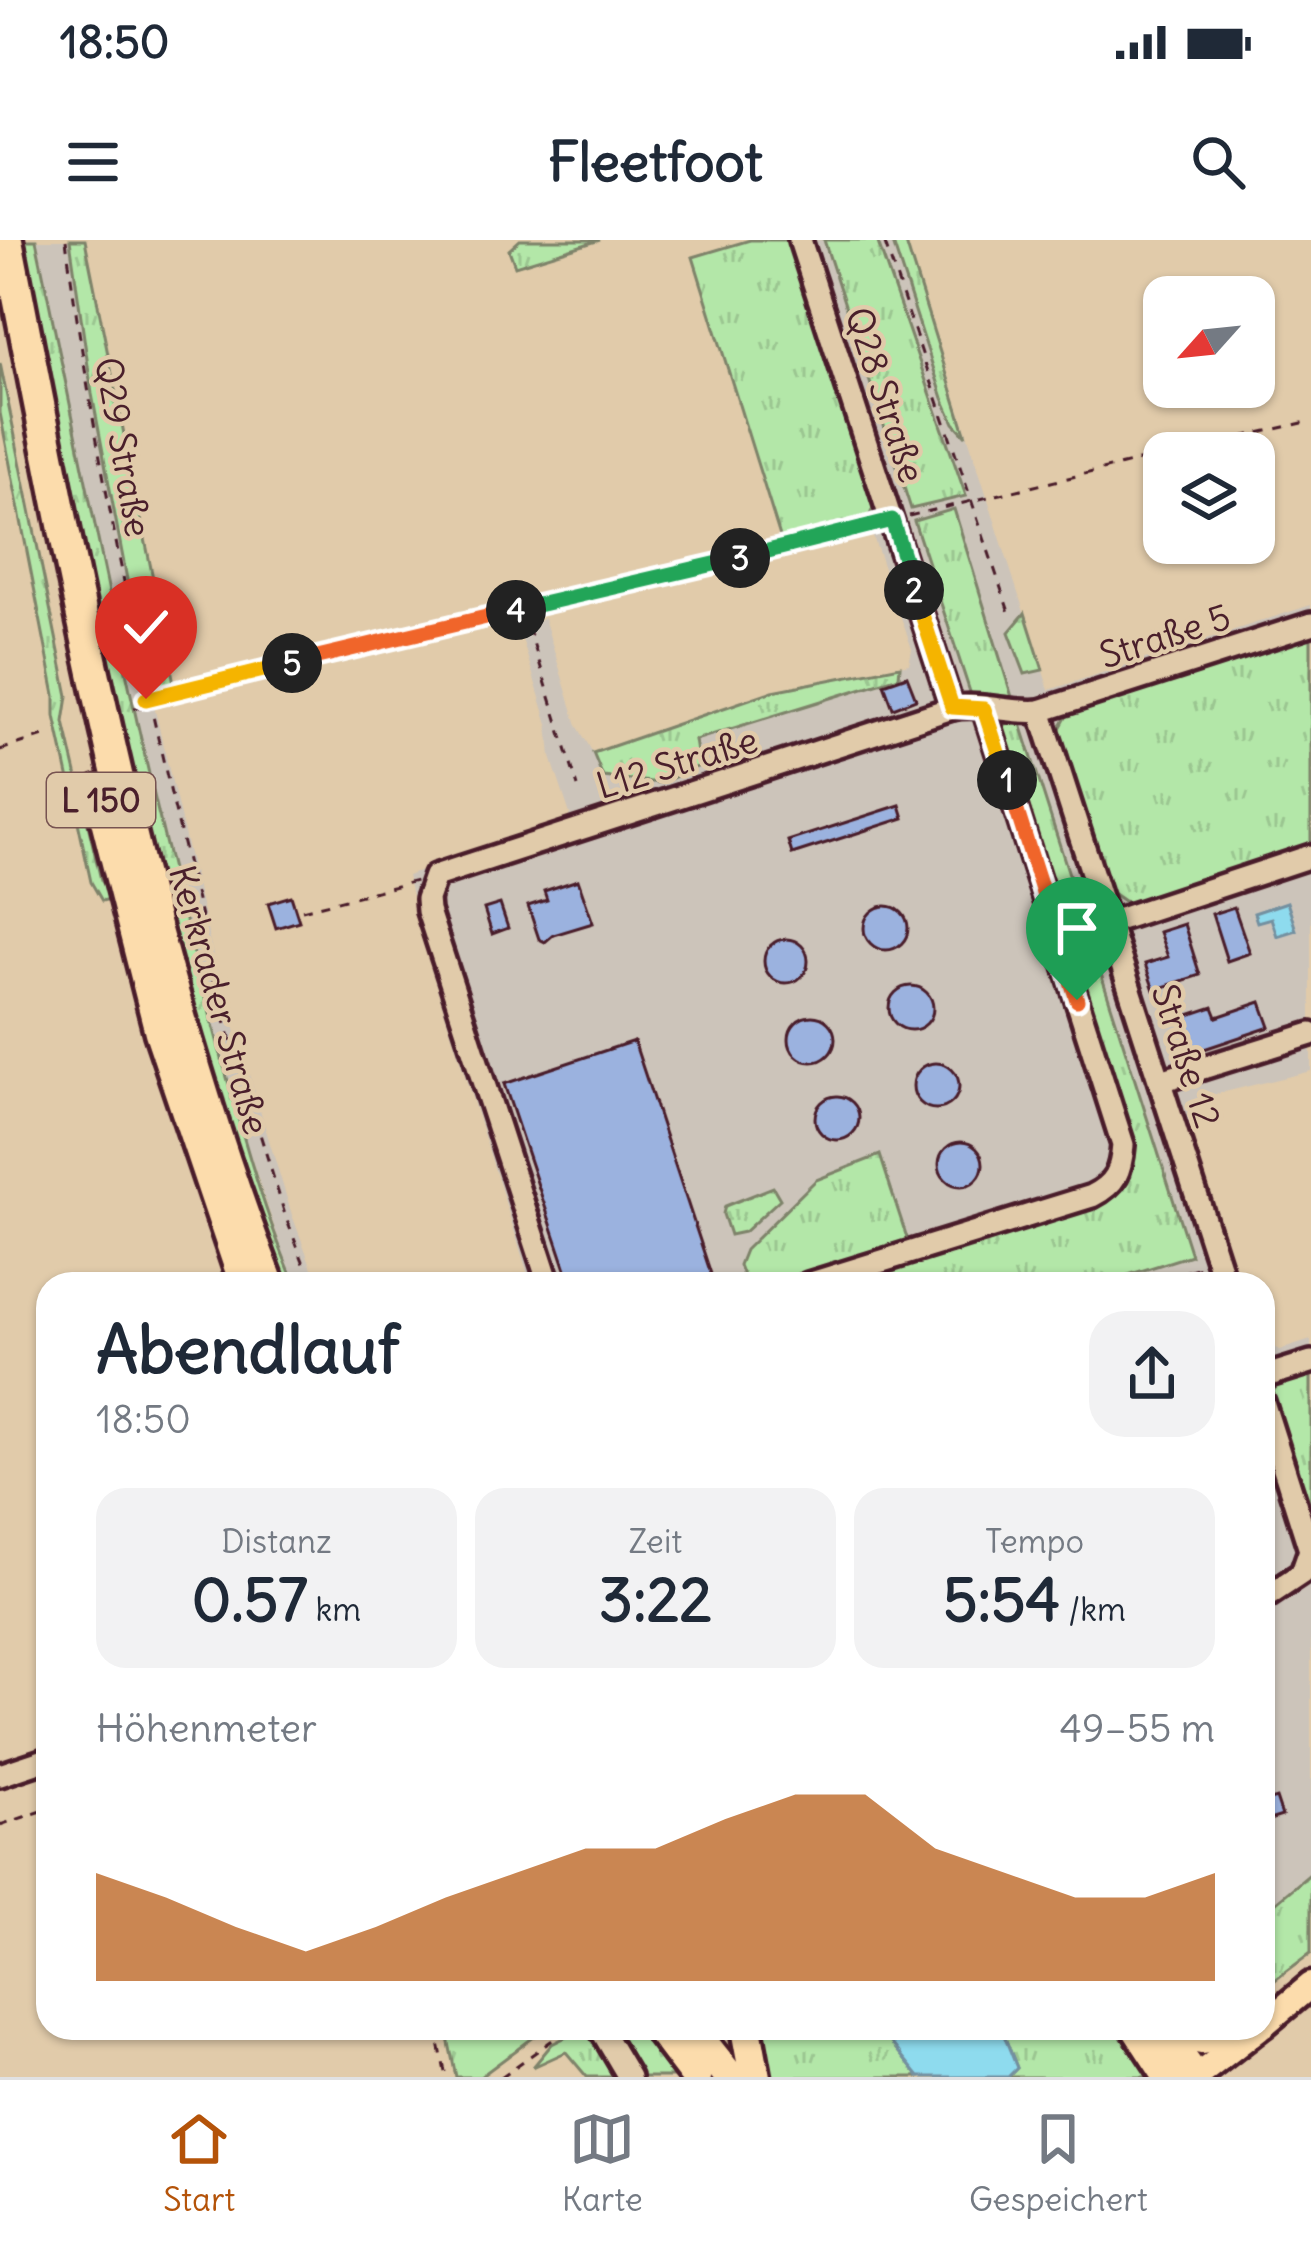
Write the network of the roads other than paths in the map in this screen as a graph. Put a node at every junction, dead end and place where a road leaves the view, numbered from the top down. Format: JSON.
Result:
{"nodes":[{"id":1,"x":7,"y":240,"type":"edge"},
{"id":2,"x":800,"y":240,"type":"edge"},
{"id":3,"x":0,"y":304,"type":"edge"},
{"id":4,"x":1311,"y":624,"type":"edge"},
{"id":5,"x":952,"y":707,"type":"junction"},
{"id":6,"x":984,"y":709,"type":"junction"},
{"id":7,"x":1040,"y":711,"type":"junction"},
{"id":8,"x":1311,"y":856,"type":"edge"},
{"id":9,"x":1108,"y":923,"type":"junction"},
{"id":10,"x":1311,"y":1034,"type":"edge"},
{"id":11,"x":1161,"y":1081,"type":"junction"},
{"id":12,"x":241,"y":1272,"type":"edge"},
{"id":13,"x":265,"y":1272,"type":"edge"},
{"id":14,"x":545,"y":1272,"type":"edge"},
{"id":15,"x":847,"y":1272,"type":"edge"},
{"id":16,"x":1222,"y":1272,"type":"edge"},
{"id":17,"x":1311,"y":1362,"type":"edge"},
{"id":18,"x":1275,"y":1373,"type":"edge"},
{"id":19,"x":1275,"y":1440,"type":"edge"},
{"id":20,"x":1275,"y":1591,"type":"edge"},
{"id":21,"x":36,"y":1764,"type":"edge"},
{"id":22,"x":0,"y":1775,"type":"edge"},
{"id":23,"x":1311,"y":1985,"type":"edge"},
{"id":24,"x":1275,"y":2013,"type":"edge"},
{"id":25,"x":607,"y":2040,"type":"edge"},
{"id":26,"x":668,"y":2040,"type":"edge"},
{"id":27,"x":701,"y":2040,"type":"edge"},
{"id":28,"x":748,"y":2040,"type":"edge"},
{"id":29,"x":1157,"y":2040,"type":"edge"},
{"id":30,"x":1164,"y":2040,"type":"edge"},
{"id":31,"x":1242,"y":2040,"type":"edge"},
{"id":32,"x":629,"y":2077,"type":"edge"},
{"id":33,"x":697,"y":2077,"type":"edge"},
{"id":34,"x":730,"y":2077,"type":"edge"},
{"id":35,"x":755,"y":2077,"type":"edge"},
{"id":36,"x":1169,"y":2077,"type":"edge"},
{"id":37,"x":1196,"y":2077,"type":"edge"}],
"edges":[{"from":1,"to":13,"type":"highway","name":"Kerkrader Straße","number":"L 150"},
{"from":2,"to":5,"type":"street","name":"Q28 Straße"},
{"from":3,"to":12,"type":"highway","name":"Kerkrader Straße","number":"L 150"},
{"from":4,"to":7,"type":"street","name":"Straße 5"},
{"from":5,"to":6,"type":"street","name":"Straße 5"},
{"from":5,"to":14,"type":"street","name":"L12 Straße"},
{"from":6,"to":7,"type":"street","name":"Straße 5"},
{"from":6,"to":15,"type":"street"},
{"from":7,"to":9,"type":"street","name":"Straße 12"},
{"from":8,"to":9,"type":"street"},
{"from":9,"to":11,"type":"street","name":"Straße 12"},
{"from":10,"to":11,"type":"street"},
{"from":11,"to":16,"type":"street","name":"Straße 12"},
{"from":17,"to":18,"type":"street"},
{"from":19,"to":20,"type":"street"},
{"from":21,"to":22,"type":"street"},
{"from":23,"to":24,"type":"main road"},
{"from":25,"to":32,"type":"street"},
{"from":26,"to":33,"type":"highway"},
{"from":27,"to":34,"type":"highway"},
{"from":28,"to":35,"type":"highway"},
{"from":29,"to":36,"type":"highway"},
{"from":30,"to":37,"type":"highway"},
{"from":31,"to":37,"type":"main road"}]}
